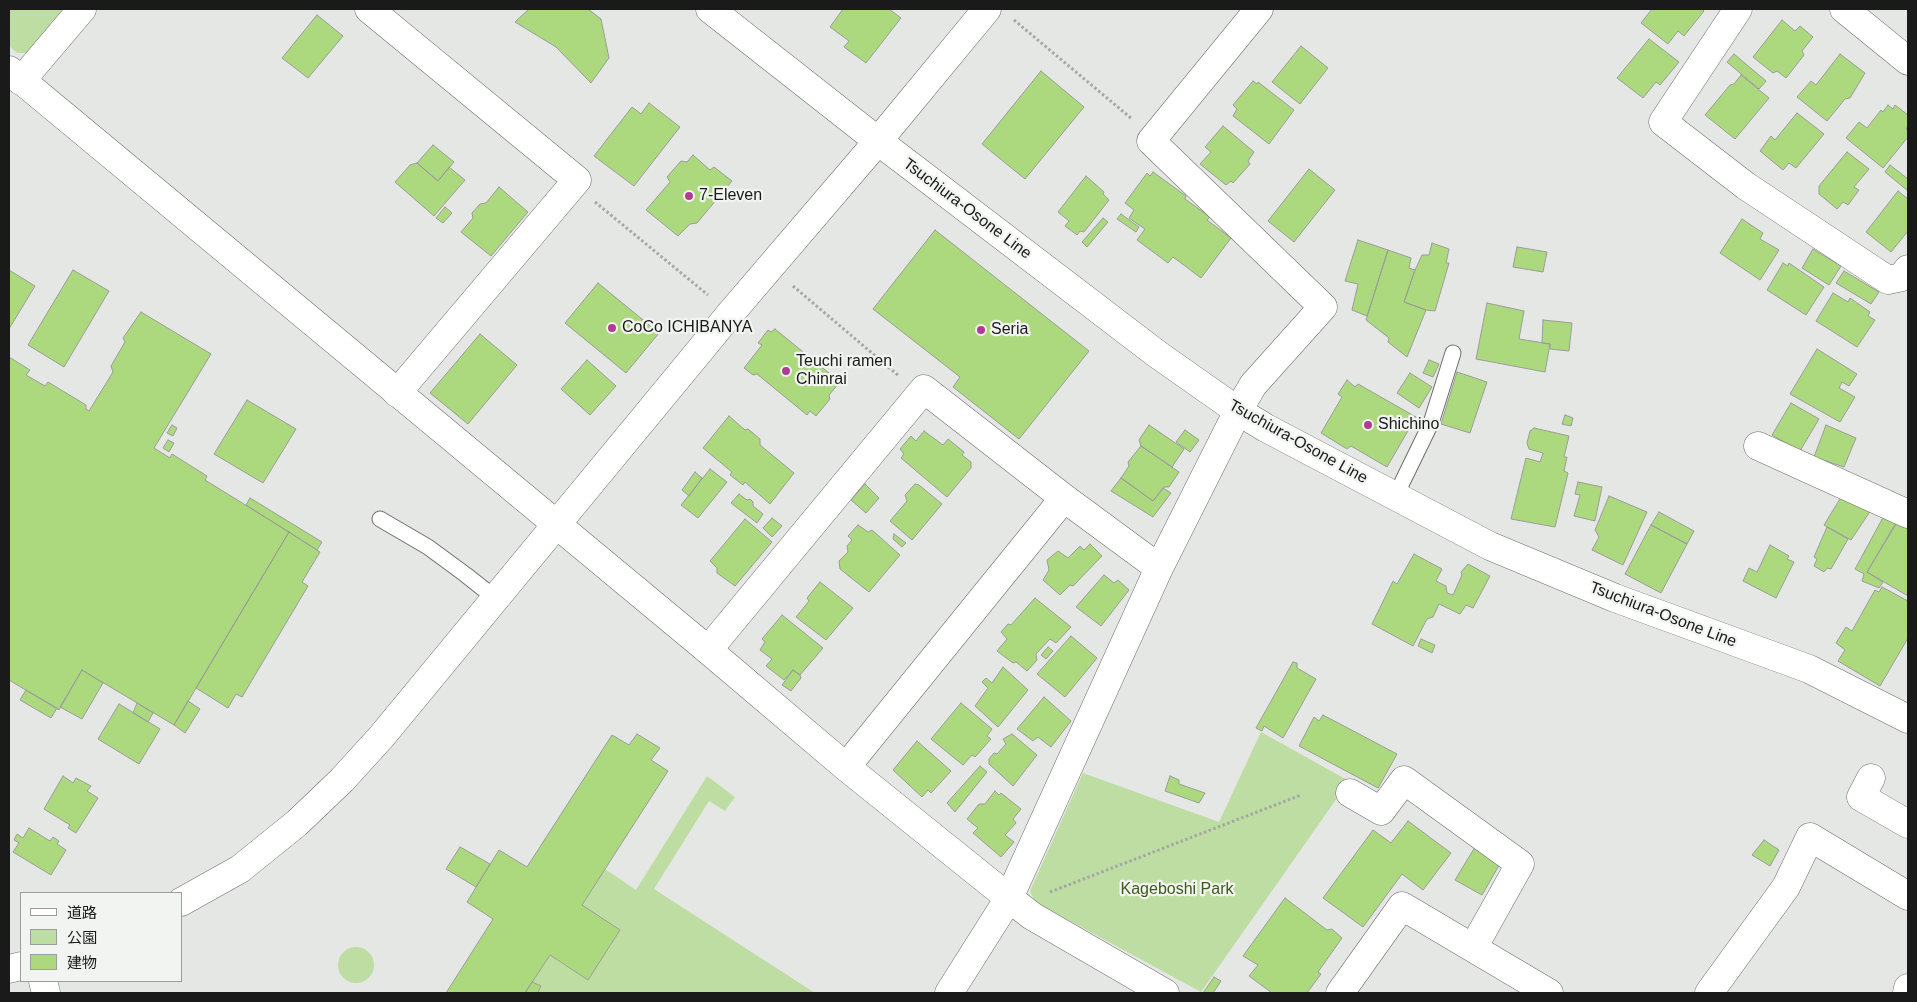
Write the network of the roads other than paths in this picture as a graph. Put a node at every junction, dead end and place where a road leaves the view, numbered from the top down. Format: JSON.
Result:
{"nodes":[{"id":1,"x":82,"y":9,"type":"edge"},
{"id":2,"x":369,"y":9,"type":"edge"},
{"id":3,"x":710,"y":9,"type":"edge"},
{"id":4,"x":987,"y":9,"type":"edge"},
{"id":5,"x":1259,"y":9,"type":"edge"},
{"id":6,"x":1738,"y":9,"type":"edge"},
{"id":7,"x":1844,"y":9,"type":"edge"},
{"id":8,"x":1908,"y":62,"type":"edge"},
{"id":9,"x":15,"y":76,"type":"edge"},
{"id":10,"x":878,"y":141,"type":"junction"},
{"id":11,"x":1908,"y":269,"type":"edge"},
{"id":12,"x":1453,"y":353,"type":"dead end"},
{"id":13,"x":397,"y":394,"type":"junction"},
{"id":14,"x":1238,"y":411,"type":"junction"},
{"id":15,"x":1758,"y":446,"type":"dead end"},
{"id":16,"x":1396,"y":495,"type":"junction"},
{"id":17,"x":1064,"y":498,"type":"junction"},
{"id":18,"x":1908,"y":514,"type":"edge"},
{"id":19,"x":380,"y":519,"type":"dead end"},
{"id":20,"x":555,"y":524,"type":"junction"},
{"id":21,"x":1159,"y":568,"type":"junction"},
{"id":22,"x":495,"y":598,"type":"junction"},
{"id":23,"x":708,"y":650,"type":"junction"},
{"id":24,"x":1908,"y":719,"type":"edge"},
{"id":25,"x":846,"y":767,"type":"junction"},
{"id":26,"x":1871,"y":778,"type":"dead end"},
{"id":27,"x":1350,"y":793,"type":"dead end"},
{"id":28,"x":1908,"y":824,"type":"edge"},
{"id":29,"x":1908,"y":896,"type":"edge"},
{"id":30,"x":182,"y":901,"type":"edge"},
{"id":31,"x":1013,"y":901,"type":"junction"},
{"id":32,"x":1473,"y":948,"type":"junction"},
{"id":33,"x":1908,"y":988,"type":"edge"},
{"id":34,"x":949,"y":993,"type":"edge"},
{"id":35,"x":1165,"y":993,"type":"edge"},
{"id":36,"x":1340,"y":993,"type":"edge"},
{"id":37,"x":1548,"y":993,"type":"edge"},
{"id":38,"x":1709,"y":993,"type":"edge"},
{"id":39,"x":1907,"y":993,"type":"edge"}],
"edges":[{"from":1,"to":9,"type":"street"},
{"from":2,"to":13,"type":"street"},
{"from":3,"to":10,"type":"street","name":"Tsuchiura-Osone Line"},
{"from":4,"to":10,"type":"street"},
{"from":5,"to":14,"type":"street"},
{"from":6,"to":11,"type":"street"},
{"from":7,"to":8,"type":"street"},
{"from":9,"to":13,"type":"street"},
{"from":10,"to":14,"type":"street","name":"Tsuchiura-Osone Line"},
{"from":10,"to":20,"type":"street"},
{"from":12,"to":16,"type":"lane"},
{"from":13,"to":20,"type":"street"},
{"from":14,"to":16,"type":"street","name":"Tsuchiura-Osone Line"},
{"from":14,"to":21,"type":"street"},
{"from":15,"to":18,"type":"street"},
{"from":16,"to":24,"type":"street","name":"Tsuchiura-Osone Line"},
{"from":17,"to":21,"type":"street"},
{"from":17,"to":23,"type":"street"},
{"from":17,"to":25,"type":"street"},
{"from":19,"to":22,"type":"lane"},
{"from":20,"to":22,"type":"street"},
{"from":20,"to":23,"type":"street"},
{"from":21,"to":31,"type":"street"},
{"from":22,"to":30,"type":"street"},
{"from":23,"to":25,"type":"street"},
{"from":25,"to":31,"type":"street"},
{"from":26,"to":28,"type":"street"},
{"from":27,"to":32,"type":"street"},
{"from":29,"to":38,"type":"street"},
{"from":31,"to":34,"type":"street"},
{"from":31,"to":35,"type":"street"},
{"from":32,"to":36,"type":"street"},
{"from":32,"to":37,"type":"street"},
{"from":33,"to":39,"type":"street"}]}
